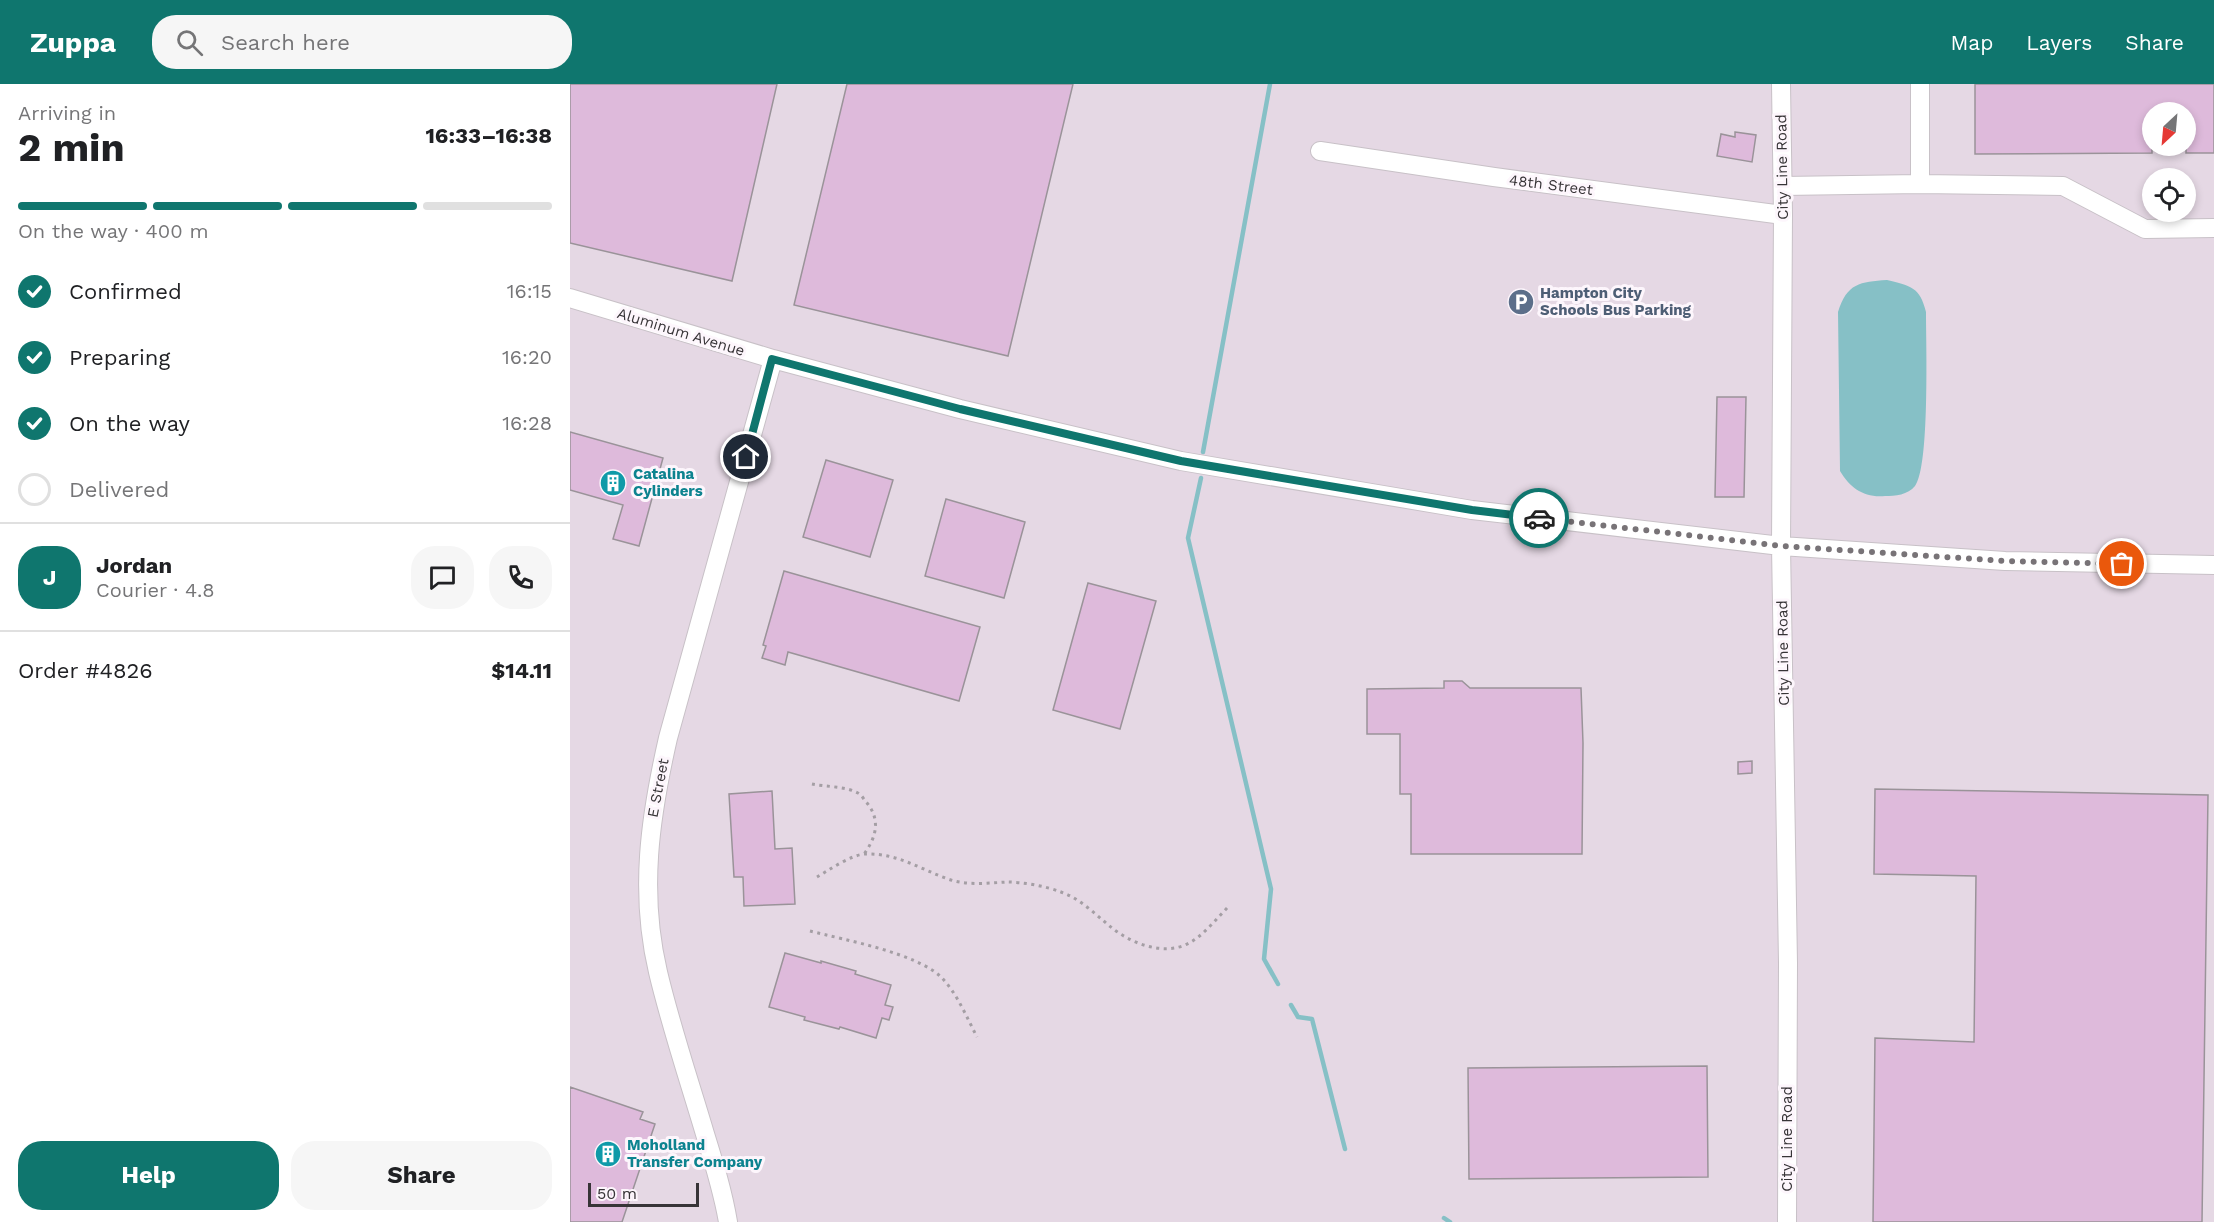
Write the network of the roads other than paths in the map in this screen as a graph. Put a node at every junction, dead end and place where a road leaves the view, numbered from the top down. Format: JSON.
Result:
{"nodes":[{"id":1,"x":1781,"y":84,"type":"edge"},
{"id":2,"x":1920,"y":84,"type":"edge"},
{"id":3,"x":1320,"y":151,"type":"dead end"},
{"id":4,"x":1920,"y":184,"type":"junction"},
{"id":5,"x":1783,"y":186,"type":"junction"},
{"id":6,"x":1783,"y":215,"type":"junction"},
{"id":7,"x":2214,"y":228,"type":"edge"},
{"id":8,"x":570,"y":298,"type":"edge"},
{"id":9,"x":772,"y":359,"type":"junction"},
{"id":10,"x":1782,"y":546,"type":"junction"},
{"id":11,"x":2214,"y":565,"type":"edge"},
{"id":12,"x":728,"y":1222,"type":"edge"},
{"id":13,"x":1787,"y":1222,"type":"edge"}],
"edges":[{"from":1,"to":5,"type":"street","name":"City Line Road"},
{"from":2,"to":4,"type":"street"},
{"from":3,"to":6,"type":"street","name":"48th Street"},
{"from":4,"to":5,"type":"street"},
{"from":4,"to":7,"type":"street"},
{"from":5,"to":6,"type":"street","name":"City Line Road"},
{"from":6,"to":10,"type":"street","name":"City Line Road"},
{"from":8,"to":9,"type":"street","name":"Aluminum Avenue"},
{"from":9,"to":10,"type":"street","name":"Aluminum Avenue"},
{"from":9,"to":12,"type":"street","name":"E Street"},
{"from":10,"to":11,"type":"street","name":"Aluminum Avenue"},
{"from":10,"to":13,"type":"street","name":"City Line Road"}]}
